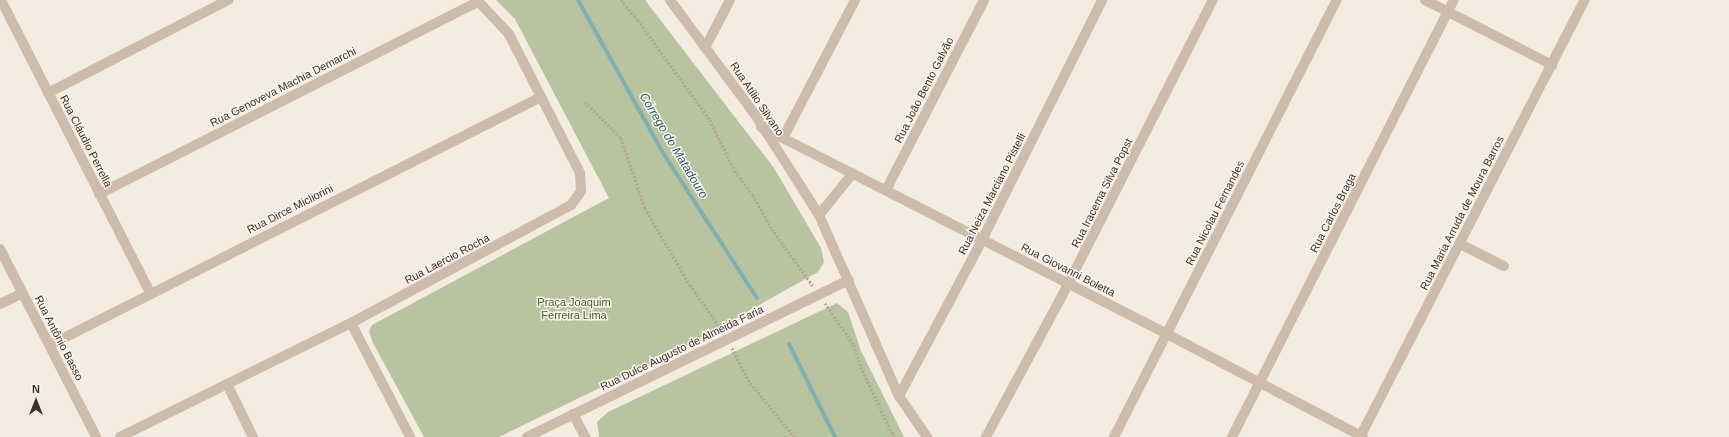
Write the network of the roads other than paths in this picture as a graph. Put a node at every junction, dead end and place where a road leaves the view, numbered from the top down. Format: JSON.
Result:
{"nodes":[{"id":1,"x":1,"y":0,"type":"edge"},
{"id":2,"x":228,"y":0,"type":"edge"},
{"id":3,"x":670,"y":0,"type":"edge"},
{"id":4,"x":730,"y":0,"type":"edge"},
{"id":5,"x":855,"y":0,"type":"edge"},
{"id":6,"x":984,"y":0,"type":"edge"},
{"id":7,"x":1102,"y":0,"type":"edge"},
{"id":8,"x":1213,"y":0,"type":"edge"},
{"id":9,"x":1337,"y":0,"type":"edge"},
{"id":10,"x":1426,"y":0,"type":"edge"},
{"id":11,"x":1454,"y":0,"type":"edge"},
{"id":12,"x":1585,"y":0,"type":"edge"},
{"id":13,"x":478,"y":1,"type":"edge"},
{"id":14,"x":1448,"y":12,"type":"junction"},
{"id":15,"x":706,"y":46,"type":"junction"},
{"id":16,"x":1552,"y":65,"type":"junction"},
{"id":17,"x":48,"y":93,"type":"junction"},
{"id":18,"x":541,"y":97,"type":"junction"},
{"id":19,"x":761,"y":127,"type":"junction"},
{"id":20,"x":783,"y":138,"type":"junction"},
{"id":21,"x":853,"y":173,"type":"junction"},
{"id":22,"x":886,"y":190,"type":"junction"},
{"id":23,"x":99,"y":194,"type":"junction"},
{"id":24,"x":819,"y":215,"type":"junction"},
{"id":25,"x":982,"y":240,"type":"junction"},
{"id":26,"x":1460,"y":244,"type":"junction"},
{"id":27,"x":0,"y":249,"type":"edge"},
{"id":28,"x":1504,"y":266,"type":"dead end"},
{"id":29,"x":849,"y":280,"type":"junction"},
{"id":30,"x":1068,"y":284,"type":"junction"},
{"id":31,"x":22,"y":293,"type":"junction"},
{"id":32,"x":150,"y":293,"type":"junction"},
{"id":33,"x":0,"y":304,"type":"edge"},
{"id":34,"x":351,"y":324,"type":"junction"},
{"id":35,"x":1167,"y":334,"type":"junction"},
{"id":36,"x":50,"y":345,"type":"junction"},
{"id":37,"x":227,"y":384,"type":"junction"},
{"id":38,"x":1260,"y":384,"type":"junction"},
{"id":39,"x":899,"y":396,"type":"junction"},
{"id":40,"x":573,"y":414,"type":"junction"},
{"id":41,"x":96,"y":437,"type":"edge"},
{"id":42,"x":120,"y":437,"type":"edge"},
{"id":43,"x":253,"y":437,"type":"edge"},
{"id":44,"x":410,"y":437,"type":"edge"},
{"id":45,"x":527,"y":437,"type":"edge"},
{"id":46,"x":585,"y":437,"type":"edge"},
{"id":47,"x":927,"y":437,"type":"edge"},
{"id":48,"x":986,"y":437,"type":"edge"},
{"id":49,"x":1114,"y":437,"type":"edge"},
{"id":50,"x":1232,"y":437,"type":"edge"},
{"id":51,"x":1362,"y":437,"type":"edge"}],
"edges":[{"from":1,"to":17,"type":"street","name":"Rua Cláudio Perrella"},
{"from":2,"to":17,"type":"street"},
{"from":3,"to":15,"type":"street","name":"Rua Atílio Silvano"},
{"from":4,"to":15,"type":"street"},
{"from":5,"to":20,"type":"street"},
{"from":6,"to":22,"type":"street","name":"Rua João Bento Galvão"},
{"from":7,"to":25,"type":"street","name":"Rua Neiza Marciano Pistelli"},
{"from":8,"to":30,"type":"street","name":"Rua Iracema Silva Popst"},
{"from":9,"to":35,"type":"street","name":"Rua Nicolau Fernandes"},
{"from":10,"to":14,"type":"street"},
{"from":11,"to":14,"type":"street","name":"Rua Carlos Braga"},
{"from":12,"to":16,"type":"street","name":"Rua Maria Arruda de Moura Barros"},
{"from":13,"to":18,"type":"street","name":"Rua Laercio Rocha"},
{"from":13,"to":23,"type":"street","name":"Rua Genoveva Machia Demarchi"},
{"from":14,"to":16,"type":"street"},
{"from":14,"to":38,"type":"street","name":"Rua Carlos Braga"},
{"from":15,"to":19,"type":"street","name":"Rua Atílio Silvano"},
{"from":16,"to":26,"type":"street","name":"Rua Maria Arruda de Moura Barros"},
{"from":17,"to":23,"type":"street","name":"Rua Cláudio Perrella"},
{"from":18,"to":32,"type":"street","name":"Rua Dirce Micliorini"},
{"from":18,"to":34,"type":"street","name":"Rua Laercio Rocha"},
{"from":19,"to":20,"type":"street","name":"Rua Giovanni Boletta"},
{"from":19,"to":24,"type":"street","name":"Rua Atílio Silvano"},
{"from":20,"to":21,"type":"street","name":"Rua Giovanni Boletta"},
{"from":21,"to":22,"type":"street","name":"Rua Giovanni Boletta"},
{"from":21,"to":24,"type":"street"},
{"from":22,"to":25,"type":"street","name":"Rua Giovanni Boletta"},
{"from":23,"to":32,"type":"street","name":"Rua Cláudio Perrella"},
{"from":24,"to":29,"type":"street","name":"Rua Atílio Silvano"},
{"from":25,"to":30,"type":"street","name":"Rua Giovanni Boletta"},
{"from":25,"to":39,"type":"street","name":"Rua Neiza Marciano Pistelli"},
{"from":26,"to":28,"type":"street"},
{"from":26,"to":51,"type":"street","name":"Rua Maria Arruda de Moura Barros"},
{"from":27,"to":31,"type":"street","name":"Rua Antônio Basso"},
{"from":29,"to":39,"type":"street","name":"Rua Atílio Silvano"},
{"from":29,"to":40,"type":"street","name":"Rua Dulce Augusto de Almeida Faria"},
{"from":30,"to":35,"type":"street","name":"Rua Giovanni Boletta"},
{"from":30,"to":48,"type":"street","name":"Rua Iracema Silva Popst"},
{"from":31,"to":33,"type":"street"},
{"from":31,"to":36,"type":"street","name":"Rua Antônio Basso"},
{"from":32,"to":36,"type":"street","name":"Rua Dirce Micliorini"},
{"from":34,"to":37,"type":"street","name":"Rua Laercio Rocha"},
{"from":34,"to":44,"type":"street"},
{"from":35,"to":38,"type":"street","name":"Rua Giovanni Boletta"},
{"from":35,"to":49,"type":"street","name":"Rua Nicolau Fernandes"},
{"from":36,"to":41,"type":"street","name":"Rua Antônio Basso"},
{"from":37,"to":42,"type":"street","name":"Rua Laercio Rocha"},
{"from":37,"to":43,"type":"street"},
{"from":38,"to":50,"type":"street","name":"Rua Carlos Braga"},
{"from":38,"to":51,"type":"street","name":"Rua Giovanni Boletta"},
{"from":39,"to":47,"type":"street","name":"Rua Atílio Silvano"},
{"from":40,"to":45,"type":"street","name":"Rua Dulce Augusto de Almeida Faria"},
{"from":40,"to":46,"type":"street"}]}
